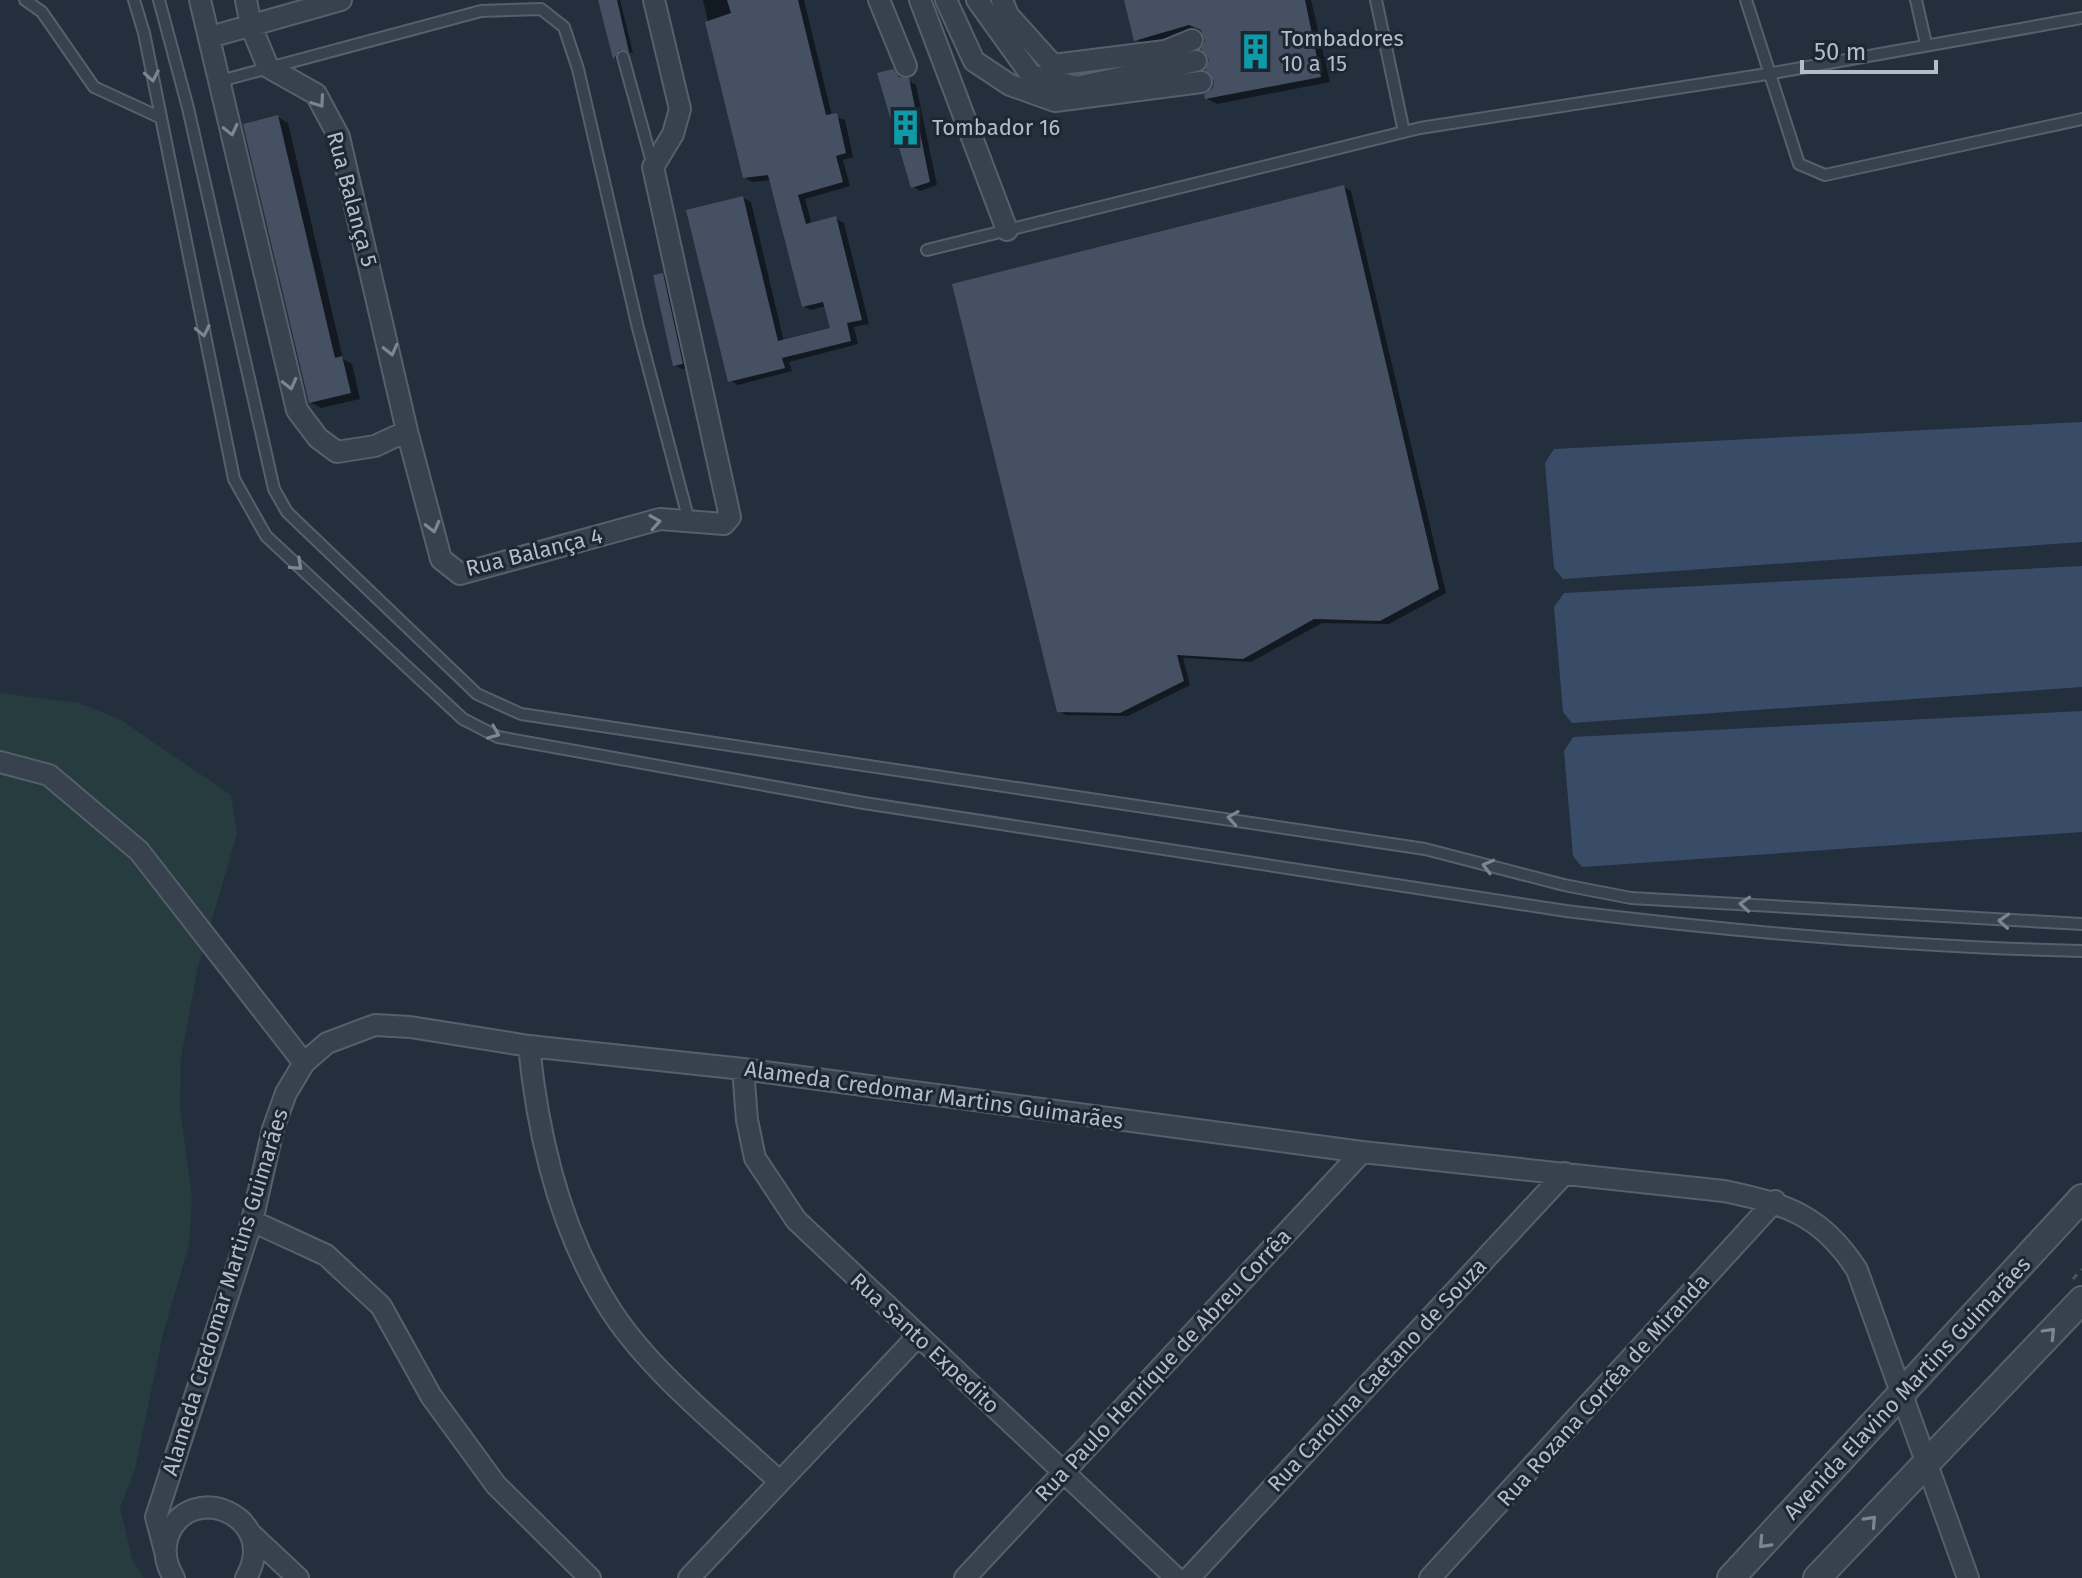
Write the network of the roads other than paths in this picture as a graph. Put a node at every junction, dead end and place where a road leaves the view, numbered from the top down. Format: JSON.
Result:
{"nodes":[{"id":1,"x":25,"y":0,"type":"edge"},
{"id":2,"x":134,"y":0,"type":"edge"},
{"id":3,"x":159,"y":0,"type":"edge"},
{"id":4,"x":200,"y":0,"type":"edge"},
{"id":5,"x":246,"y":0,"type":"edge"},
{"id":6,"x":341,"y":0,"type":"edge"},
{"id":7,"x":654,"y":0,"type":"edge"},
{"id":8,"x":879,"y":0,"type":"edge"},
{"id":9,"x":920,"y":0,"type":"edge"},
{"id":10,"x":946,"y":0,"type":"edge"},
{"id":11,"x":977,"y":0,"type":"edge"},
{"id":12,"x":1002,"y":0,"type":"edge"},
{"id":13,"x":1376,"y":0,"type":"edge"},
{"id":14,"x":1746,"y":0,"type":"edge"},
{"id":15,"x":1916,"y":0,"type":"edge"},
{"id":16,"x":2082,"y":18,"type":"edge"},
{"id":17,"x":251,"y":26,"type":"junction"},
{"id":18,"x":210,"y":37,"type":"junction"},
{"id":19,"x":1926,"y":44,"type":"junction"},
{"id":20,"x":623,"y":57,"type":"dead end"},
{"id":21,"x":906,"y":66,"type":"dead end"},
{"id":22,"x":268,"y":67,"type":"junction"},
{"id":23,"x":1767,"y":74,"type":"junction"},
{"id":24,"x":220,"y":81,"type":"junction"},
{"id":25,"x":1201,"y":82,"type":"dead end"},
{"id":26,"x":159,"y":117,"type":"junction"},
{"id":27,"x":2082,"y":119,"type":"edge"},
{"id":28,"x":1404,"y":132,"type":"junction"},
{"id":29,"x":653,"y":167,"type":"junction"},
{"id":30,"x":1007,"y":230,"type":"junction"},
{"id":31,"x":927,"y":250,"type":"dead end"},
{"id":32,"x":407,"y":431,"type":"junction"},
{"id":33,"x":689,"y":521,"type":"junction"},
{"id":34,"x":0,"y":762,"type":"edge"},
{"id":35,"x":2082,"y":924,"type":"edge"},
{"id":36,"x":2082,"y":951,"type":"edge"},
{"id":37,"x":529,"y":1046,"type":"junction"},
{"id":38,"x":304,"y":1063,"type":"junction"},
{"id":39,"x":743,"y":1069,"type":"junction"},
{"id":40,"x":1362,"y":1152,"type":"junction"},
{"id":41,"x":1565,"y":1173,"type":"junction"},
{"id":42,"x":2082,"y":1198,"type":"edge"},
{"id":43,"x":1775,"y":1201,"type":"junction"},
{"id":44,"x":252,"y":1221,"type":"junction"},
{"id":45,"x":2082,"y":1300,"type":"edge"},
{"id":46,"x":917,"y":1337,"type":"junction"},
{"id":47,"x":1903,"y":1395,"type":"junction"},
{"id":48,"x":1927,"y":1461,"type":"junction"},
{"id":49,"x":1063,"y":1473,"type":"junction"},
{"id":50,"x":779,"y":1481,"type":"junction"},
{"id":51,"x":251,"y":1534,"type":"junction"},
{"id":52,"x":166,"y":1555,"type":"junction"},
{"id":53,"x":174,"y":1578,"type":"edge"},
{"id":54,"x":246,"y":1578,"type":"edge"},
{"id":55,"x":298,"y":1578,"type":"edge"},
{"id":56,"x":590,"y":1578,"type":"edge"},
{"id":57,"x":689,"y":1578,"type":"edge"},
{"id":58,"x":965,"y":1578,"type":"edge"},
{"id":59,"x":1176,"y":1578,"type":"edge"},
{"id":60,"x":1189,"y":1578,"type":"edge"},
{"id":61,"x":1430,"y":1578,"type":"edge"},
{"id":62,"x":1731,"y":1578,"type":"edge"},
{"id":63,"x":1817,"y":1578,"type":"edge"},
{"id":64,"x":1968,"y":1578,"type":"edge"}],
"edges":[{"from":1,"to":26,"type":"lane"},
{"from":2,"to":26,"type":"lane","one_way":true},
{"from":35,"to":3,"type":"lane","one_way":true},
{"from":4,"to":18,"type":"street"},
{"from":5,"to":17,"type":"street"},
{"from":6,"to":17,"type":"street"},
{"from":7,"to":29,"type":"street"},
{"from":8,"to":21,"type":"street"},
{"from":9,"to":30,"type":"street"},
{"from":10,"to":25,"type":"street"},
{"from":11,"to":12,"type":"street"},
{"from":13,"to":28,"type":"lane"},
{"from":14,"to":23,"type":"lane"},
{"from":15,"to":19,"type":"lane"},
{"from":16,"to":19,"type":"lane"},
{"from":17,"to":18,"type":"street"},
{"from":17,"to":22,"type":"street"},
{"from":18,"to":24,"type":"street"},
{"from":19,"to":23,"type":"lane"},
{"from":20,"to":29,"type":"lane"},
{"from":22,"to":24,"type":"lane"},
{"from":22,"to":32,"type":"street","name":"Rua Balança 5","one_way":true},
{"from":22,"to":33,"type":"lane"},
{"from":23,"to":27,"type":"lane"},
{"from":23,"to":28,"type":"lane"},
{"from":24,"to":32,"type":"street","one_way":true},
{"from":26,"to":36,"type":"lane","one_way":true},
{"from":28,"to":30,"type":"lane"},
{"from":29,"to":33,"type":"street","name":"Rua Balança 4"},
{"from":30,"to":31,"type":"lane"},
{"from":32,"to":33,"type":"street","name":"Rua Balança 4","one_way":true},
{"from":34,"to":38,"type":"street"},
{"from":37,"to":38,"type":"street","name":"Alameda Credomar Martins Guimarães"},
{"from":37,"to":39,"type":"street","name":"Alameda Credomar Martins Guimarães"},
{"from":37,"to":50,"type":"street"},
{"from":38,"to":44,"type":"street","name":"Alameda Credomar Martins Guimarães"},
{"from":39,"to":40,"type":"street","name":"Alameda Credomar Martins Guimarães"},
{"from":39,"to":46,"type":"street","name":"Rua Santo Expedito"},
{"from":40,"to":41,"type":"street","name":"Alameda Credomar Martins Guimarães"},
{"from":40,"to":49,"type":"street","name":"Rua Paulo Henrique de Abreu Corrêa"},
{"from":41,"to":43,"type":"street","name":"Alameda Credomar Martins Guimarães"},
{"from":41,"to":60,"type":"street","name":"Rua Carolina Caetano de Souza"},
{"from":42,"to":47,"type":"street","name":"Avenida Elavino Martins Guimarães"},
{"from":43,"to":47,"type":"street","name":"Alameda Credomar Martins Guimarães"},
{"from":43,"to":61,"type":"street","name":"Rua Rozana Corrêa de Miranda"},
{"from":44,"to":52,"type":"street","name":"Alameda Credomar Martins Guimarães"},
{"from":44,"to":56,"type":"street"},
{"from":48,"to":45,"type":"street","one_way":true},
{"from":46,"to":49,"type":"street","name":"Rua Santo Expedito"},
{"from":46,"to":50,"type":"street"},
{"from":47,"to":48,"type":"street","name":"Alameda Credomar Martins Guimarães"},
{"from":47,"to":62,"type":"street","name":"Avenida Elavino Martins Guimarães","one_way":true},
{"from":63,"to":48,"type":"street","one_way":true},
{"from":48,"to":64,"type":"street","name":"Alameda Credomar Martins Guimarães"},
{"from":49,"to":58,"type":"street","name":"Rua Paulo Henrique de Abreu Corrêa"},
{"from":49,"to":59,"type":"street","name":"Rua Santo Expedito"},
{"from":50,"to":57,"type":"street"},
{"from":51,"to":52,"type":"street"},
{"from":51,"to":54,"type":"street"},
{"from":51,"to":55,"type":"street"},
{"from":52,"to":53,"type":"street","name":"Alameda Credomar Martins Guimarães"}]}
